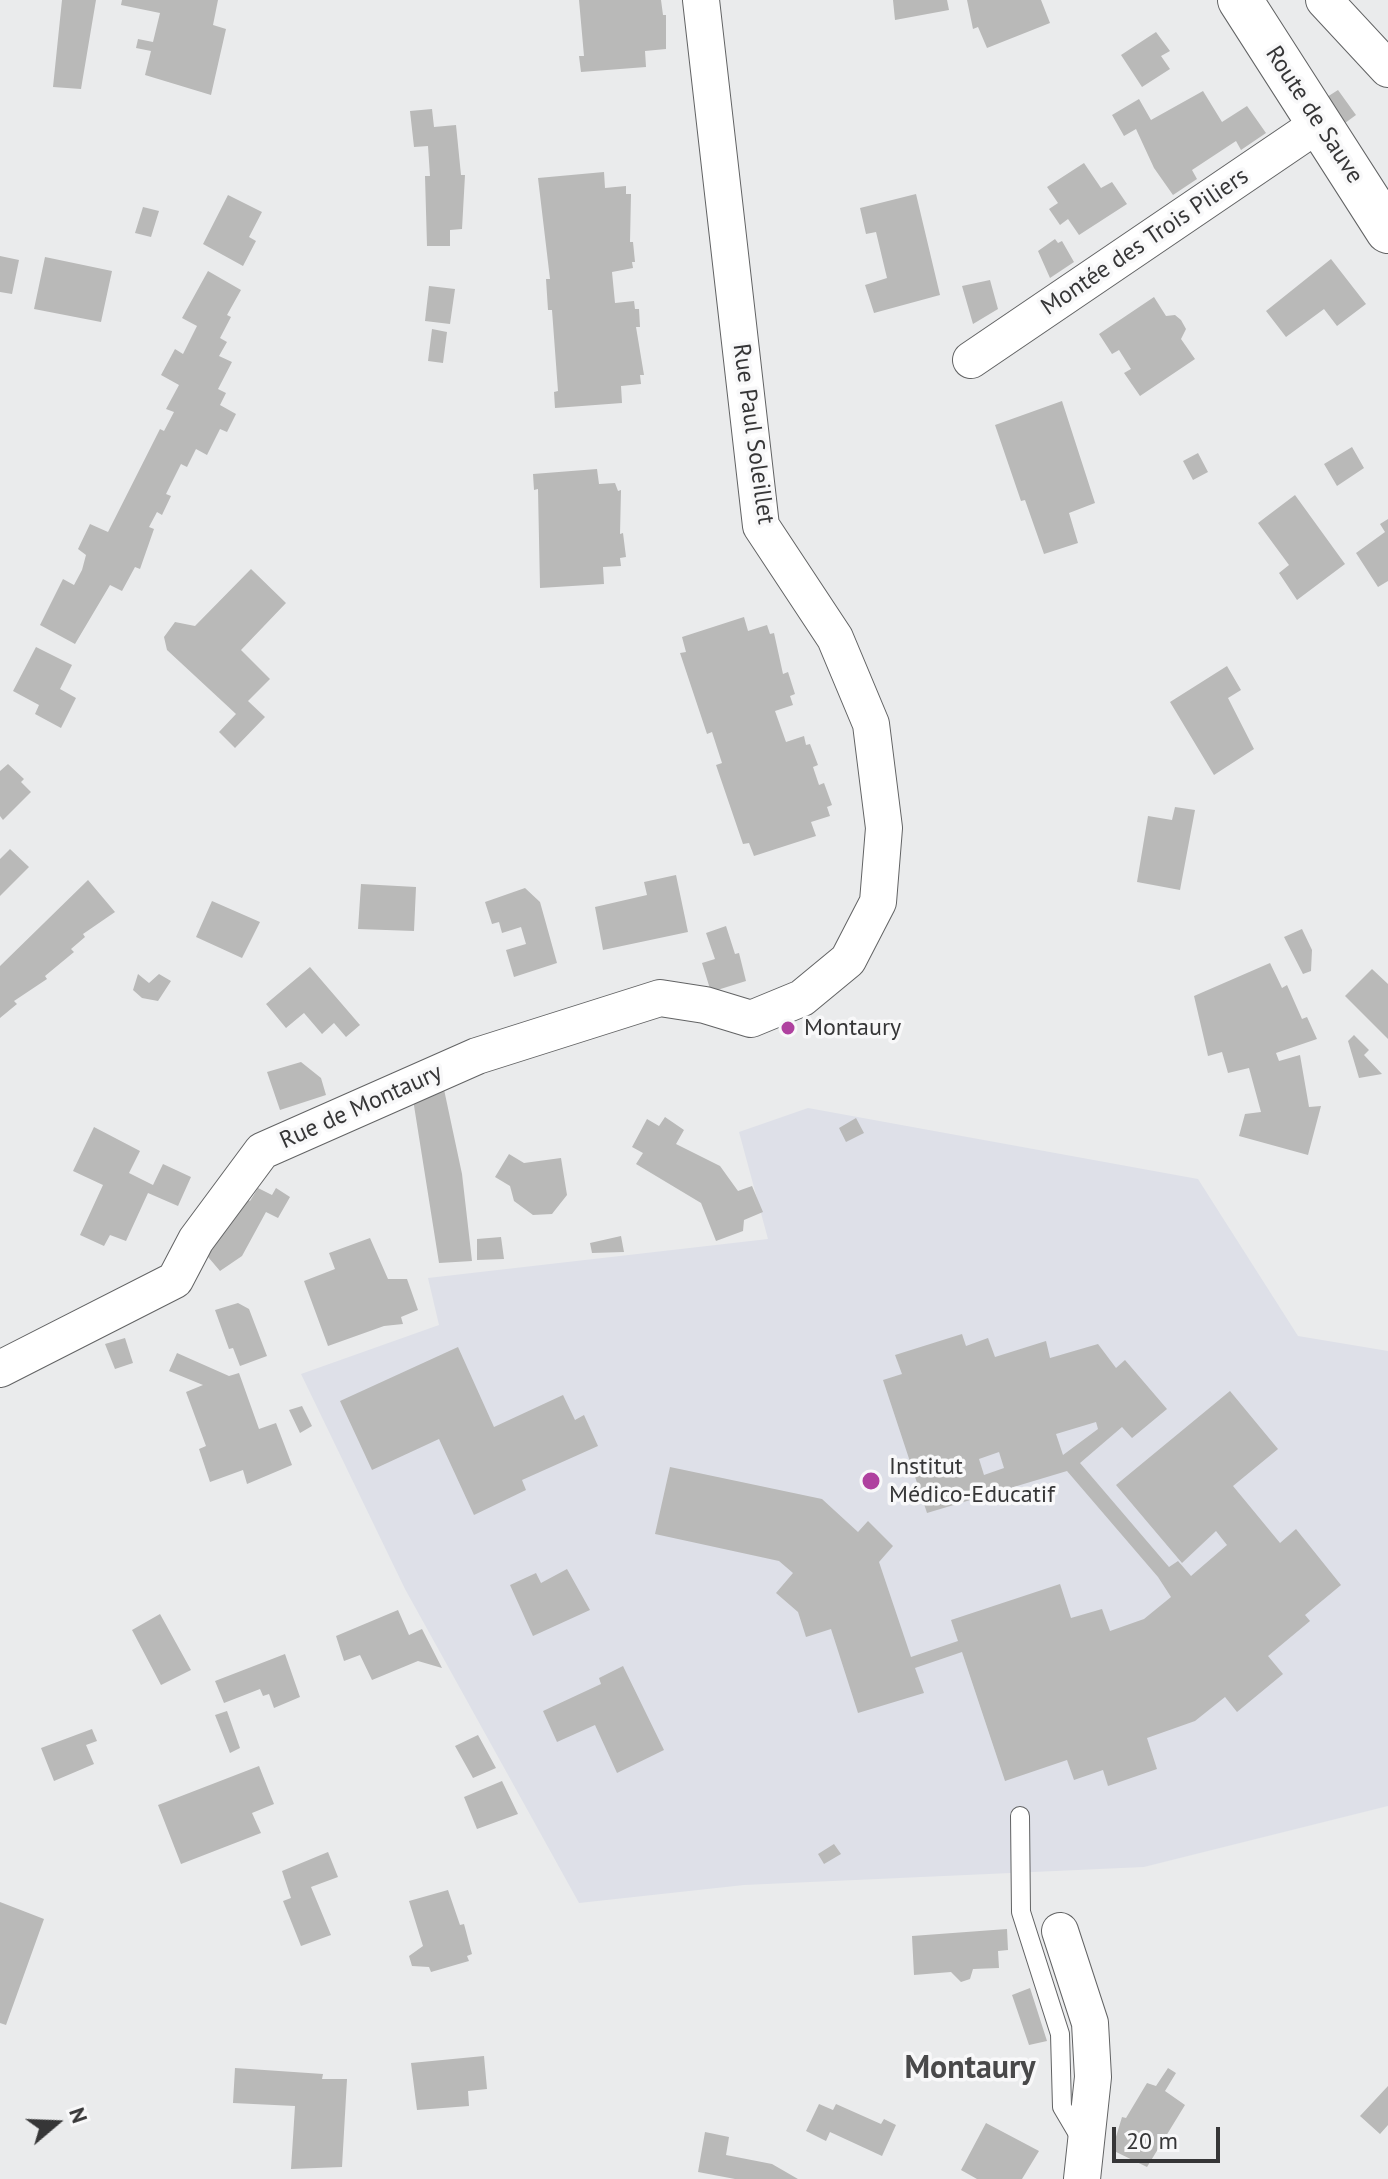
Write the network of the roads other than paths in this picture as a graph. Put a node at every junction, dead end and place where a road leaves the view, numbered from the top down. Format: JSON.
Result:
{"nodes":[{"id":1,"x":701,"y":0,"type":"edge"},
{"id":2,"x":1240,"y":0,"type":"edge"},
{"id":3,"x":1324,"y":0,"type":"edge"},
{"id":4,"x":1388,"y":69,"type":"edge"},
{"id":5,"x":1320,"y":123,"type":"junction"},
{"id":6,"x":1388,"y":231,"type":"edge"},
{"id":7,"x":971,"y":360,"type":"dead end"},
{"id":8,"x":751,"y":1019,"type":"joint"},
{"id":9,"x":0,"y":1369,"type":"edge"},
{"id":10,"x":1020,"y":1816,"type":"dead end"},
{"id":11,"x":1060,"y":1931,"type":"dead end"},
{"id":12,"x":1085,"y":2165,"type":"edge"}],
"edges":[{"from":1,"to":8,"type":"street","name":"Rue Paul Soleillet"},
{"from":2,"to":5,"type":"main road","name":"Route de Sauve"},
{"from":3,"to":4,"type":"street"},
{"from":5,"to":6,"type":"main road","name":"Route de Sauve"},
{"from":5,"to":7,"type":"street","name":"Montée des Trois Piliers"},
{"from":8,"to":9,"type":"street","name":"Rue de Montaury"},
{"from":10,"to":12,"type":"lane"},
{"from":11,"to":12,"type":"street"}]}
